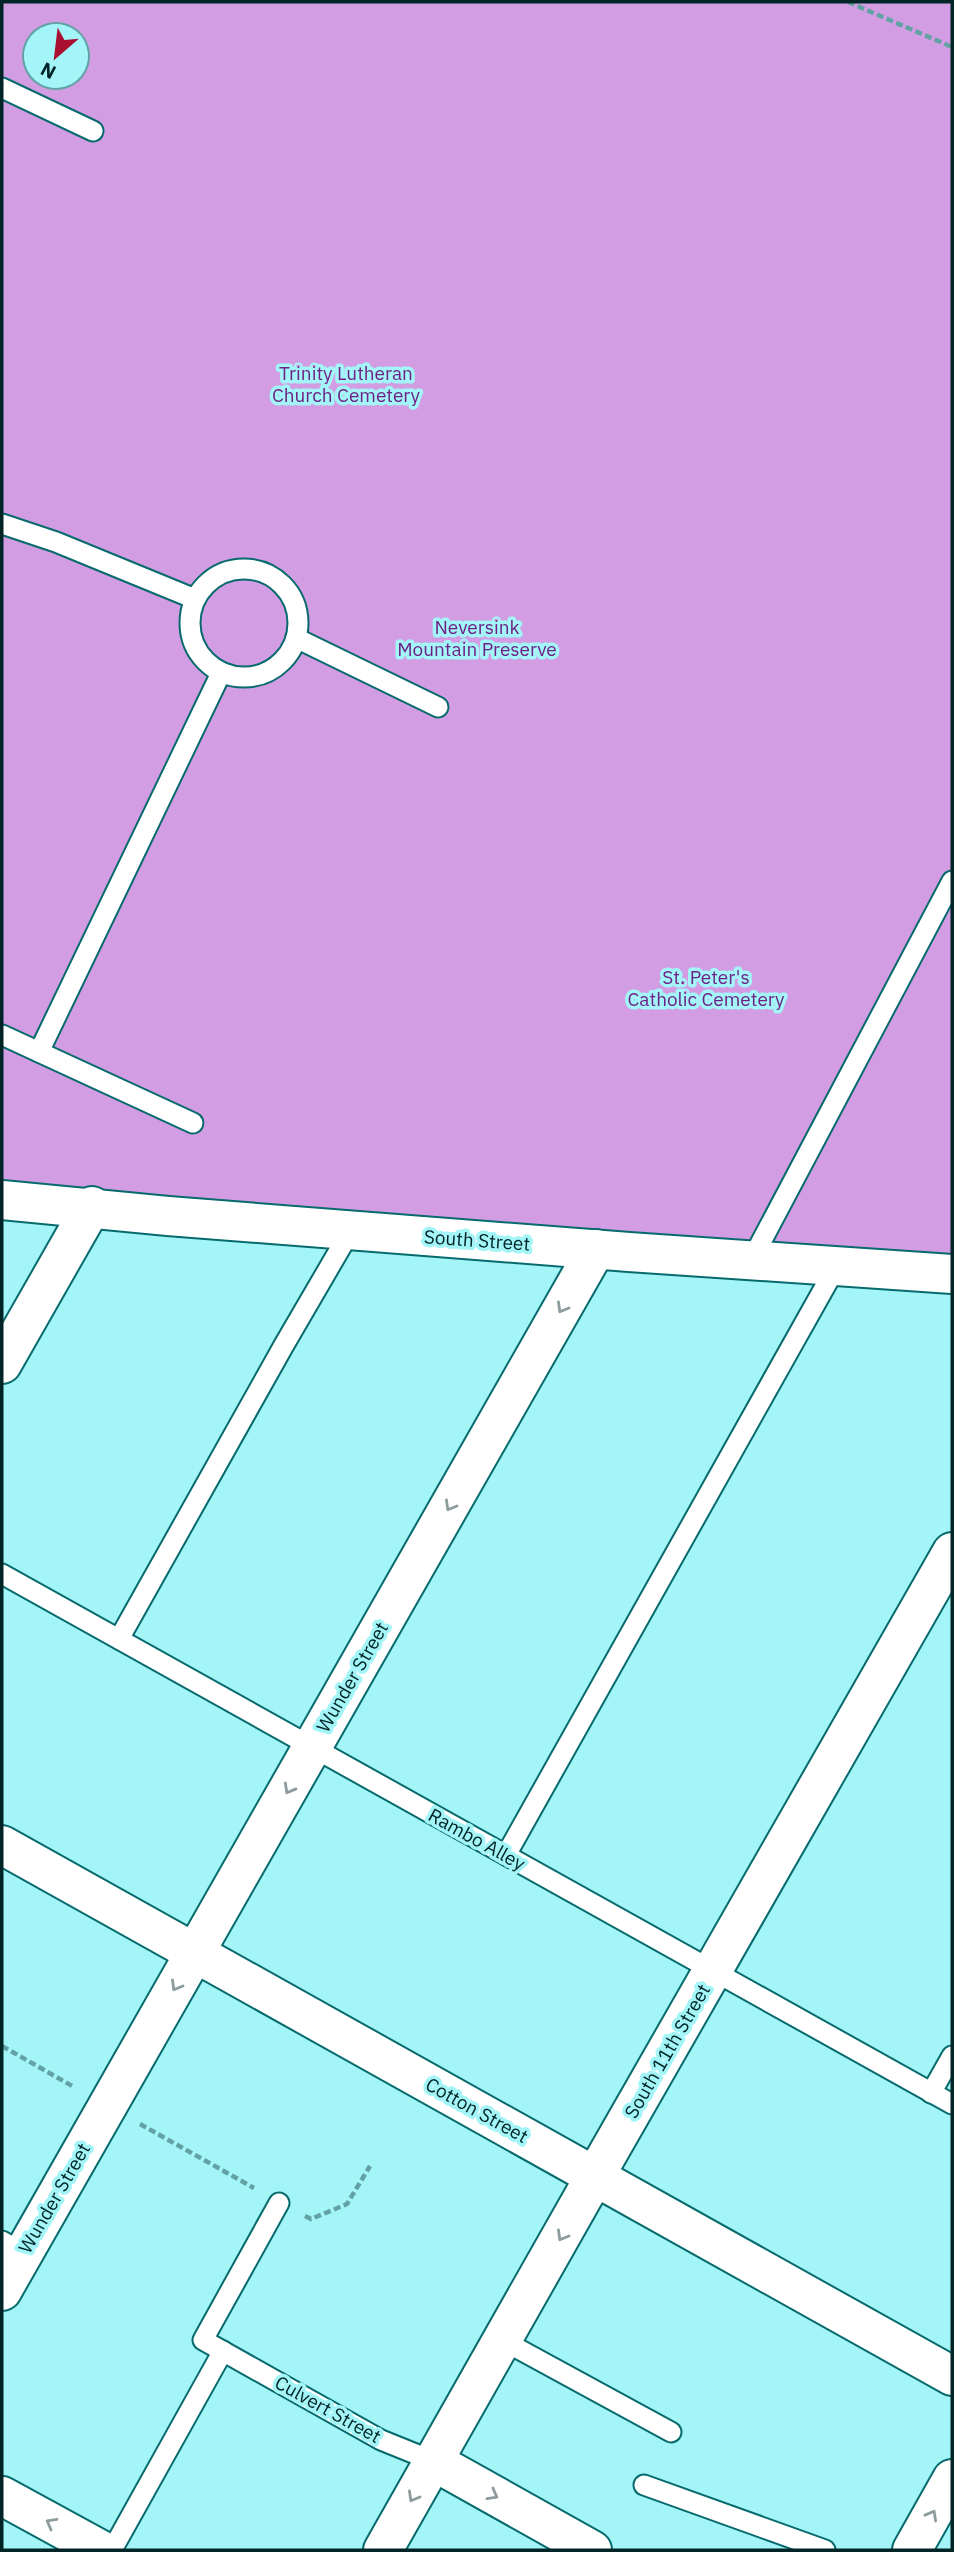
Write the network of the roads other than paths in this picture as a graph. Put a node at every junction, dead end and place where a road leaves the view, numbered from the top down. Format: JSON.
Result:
{"nodes":[{"id":1,"x":2,"y":88,"type":"edge"},
{"id":2,"x":93,"y":131,"type":"dead end"},
{"id":3,"x":2,"y":524,"type":"edge"},
{"id":4,"x":195,"y":598,"type":"junction"},
{"id":5,"x":296,"y":638,"type":"junction"},
{"id":6,"x":221,"y":673,"type":"junction"},
{"id":7,"x":438,"y":707,"type":"dead end"},
{"id":8,"x":952,"y":881,"type":"edge"},
{"id":9,"x":2,"y":1035,"type":"edge"},
{"id":10,"x":39,"y":1052,"type":"junction"},
{"id":11,"x":193,"y":1123,"type":"dead end"},
{"id":12,"x":2,"y":1199,"type":"edge"},
{"id":13,"x":92,"y":1206,"type":"junction"},
{"id":14,"x":351,"y":1230,"type":"junction"},
{"id":15,"x":596,"y":1249,"type":"junction"},
{"id":16,"x":751,"y":1261,"type":"junction"},
{"id":17,"x":836,"y":1267,"type":"junction"},
{"id":18,"x":952,"y":1274,"type":"edge"},
{"id":19,"x":2,"y":1364,"type":"edge"},
{"id":20,"x":952,"y":1552,"type":"edge"},
{"id":21,"x":2,"y":1574,"type":"edge"},
{"id":22,"x":120,"y":1639,"type":"junction"},
{"id":23,"x":312,"y":1747,"type":"junction"},
{"id":24,"x":2,"y":1845,"type":"edge"},
{"id":25,"x":506,"y":1855,"type":"junction"},
{"id":26,"x":195,"y":1953,"type":"junction"},
{"id":27,"x":712,"y":1971,"type":"junction"},
{"id":28,"x":952,"y":2056,"type":"edge"},
{"id":29,"x":931,"y":2093,"type":"junction"},
{"id":30,"x":952,"y":2104,"type":"edge"},
{"id":31,"x":596,"y":2176,"type":"junction"},
{"id":32,"x":279,"y":2203,"type":"road end"},
{"id":33,"x":13,"y":2247,"type":"edge"},
{"id":34,"x":2,"y":2291,"type":"edge"},
{"id":35,"x":502,"y":2340,"type":"junction"},
{"id":36,"x":223,"y":2351,"type":"junction"},
{"id":37,"x":952,"y":2376,"type":"edge"},
{"id":38,"x":671,"y":2432,"type":"dead end"},
{"id":39,"x":433,"y":2461,"type":"junction"},
{"id":40,"x":952,"y":2479,"type":"edge"},
{"id":41,"x":644,"y":2485,"type":"dead end"},
{"id":42,"x":2,"y":2496,"type":"edge"},
{"id":43,"x":100,"y":2550,"type":"edge"},
{"id":44,"x":111,"y":2550,"type":"edge"},
{"id":45,"x":383,"y":2550,"type":"edge"},
{"id":46,"x":592,"y":2550,"type":"edge"},
{"id":47,"x":825,"y":2550,"type":"edge"},
{"id":48,"x":912,"y":2550,"type":"edge"}],
"edges":[{"from":1,"to":2,"type":"lane"},
{"from":3,"to":4,"type":"lane"},
{"from":4,"to":5,"type":"lane"},
{"from":4,"to":6,"type":"lane"},
{"from":5,"to":6,"type":"lane"},
{"from":5,"to":7,"type":"lane"},
{"from":6,"to":10,"type":"lane"},
{"from":8,"to":16,"type":"lane"},
{"from":9,"to":10,"type":"lane"},
{"from":10,"to":11,"type":"lane"},
{"from":12,"to":13,"type":"street","name":"South Street"},
{"from":13,"to":14,"type":"street","name":"South Street"},
{"from":13,"to":19,"type":"street"},
{"from":14,"to":15,"type":"street","name":"South Street"},
{"from":14,"to":22,"type":"lane"},
{"from":15,"to":16,"type":"street","name":"South Street"},
{"from":15,"to":23,"type":"street","name":"Wunder Street","one_way":true},
{"from":16,"to":17,"type":"street","name":"South Street"},
{"from":17,"to":18,"type":"street","name":"South Street"},
{"from":17,"to":25,"type":"lane"},
{"from":20,"to":27,"type":"street","name":"South 11th Street"},
{"from":21,"to":22,"type":"lane","name":"Rambo Alley"},
{"from":22,"to":23,"type":"lane","name":"Rambo Alley"},
{"from":23,"to":25,"type":"lane","name":"Rambo Alley"},
{"from":23,"to":26,"type":"street","name":"Wunder Street","one_way":true},
{"from":24,"to":26,"type":"street","name":"Cotton Street"},
{"from":25,"to":27,"type":"lane","name":"Rambo Alley"},
{"from":26,"to":31,"type":"street","name":"Cotton Street"},
{"from":26,"to":33,"type":"street","name":"Wunder Street","one_way":true},
{"from":27,"to":29,"type":"lane","name":"Rambo Alley"},
{"from":27,"to":31,"type":"street","name":"South 11th Street"},
{"from":28,"to":29,"type":"lane"},
{"from":29,"to":30,"type":"lane","name":"Rambo Alley"},
{"from":31,"to":35,"type":"street","name":"South 11th Street","one_way":true},
{"from":31,"to":37,"type":"street","name":"Cotton Street"},
{"from":32,"to":36,"type":"lane","name":"Culvert Street"},
{"from":33,"to":34,"type":"street","name":"Wunder Street"},
{"from":35,"to":38,"type":"lane"},
{"from":35,"to":39,"type":"street","name":"South 11th Street"},
{"from":36,"to":39,"type":"lane","name":"Culvert Street"},
{"from":36,"to":44,"type":"lane"},
{"from":39,"to":45,"type":"street","name":"South 11th Street","one_way":true},
{"from":39,"to":46,"type":"street","name":"Culvert Street","one_way":true},
{"from":48,"to":40,"type":"street","one_way":true},
{"from":41,"to":47,"type":"lane"},
{"from":43,"to":42,"type":"street","one_way":true}]}
